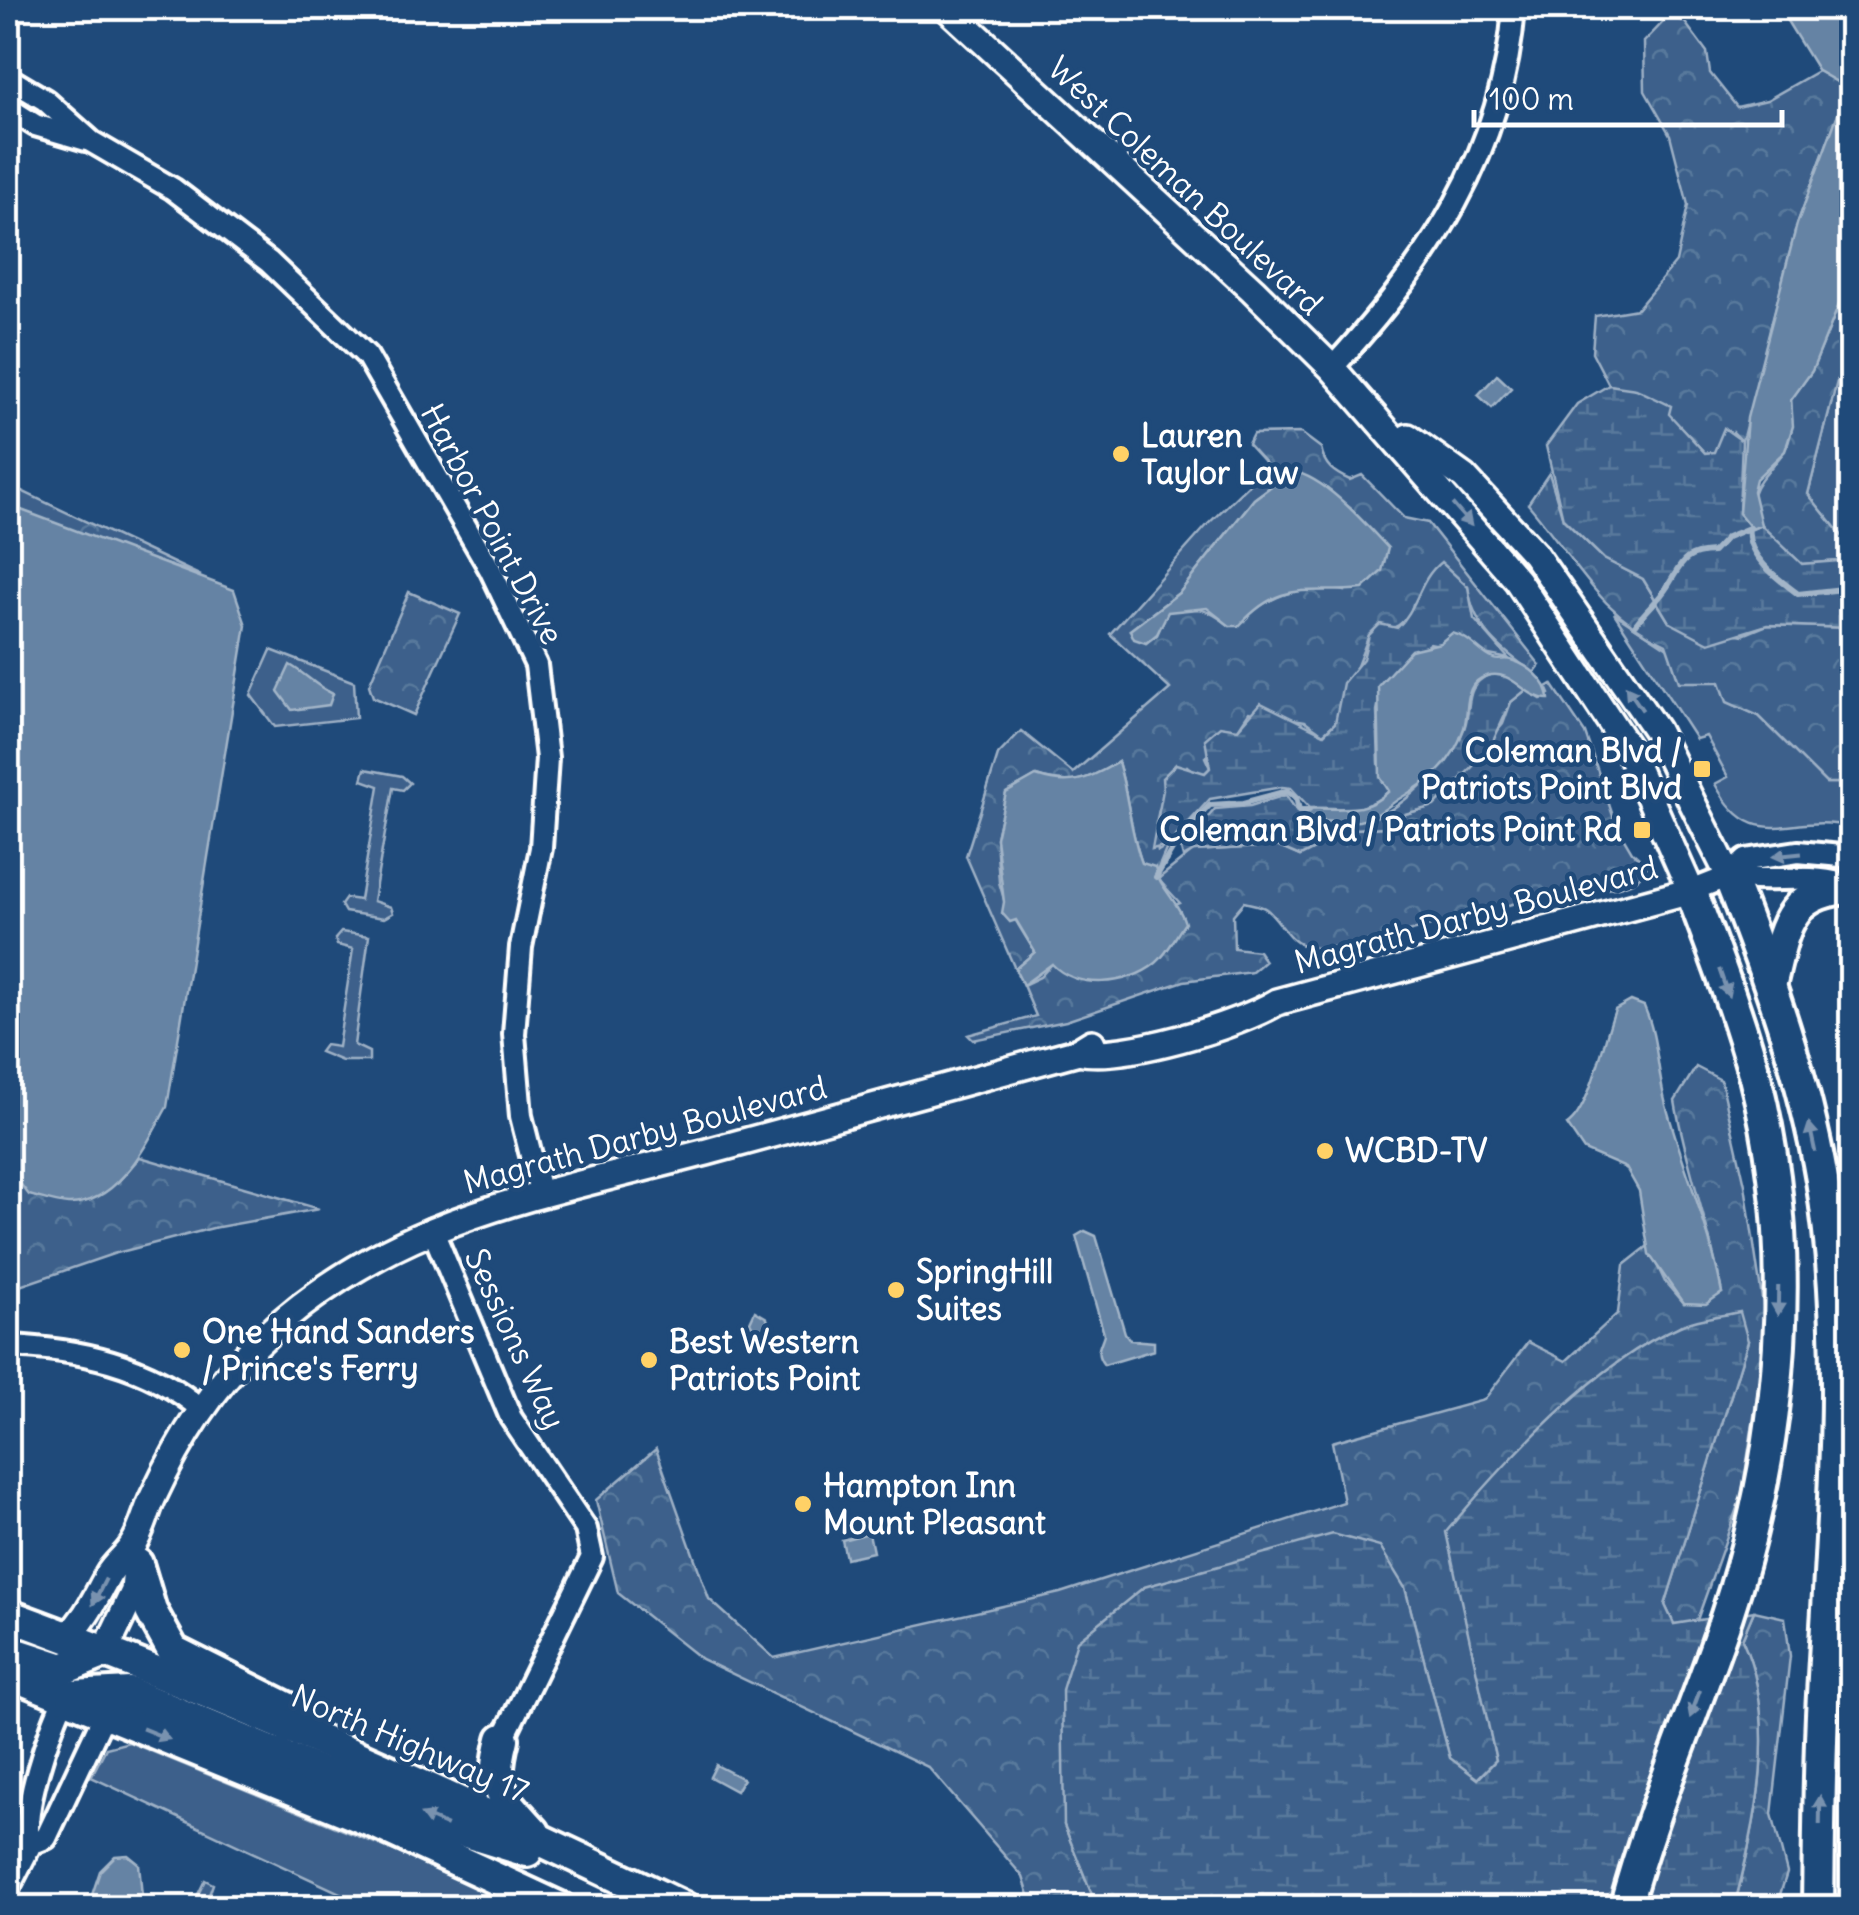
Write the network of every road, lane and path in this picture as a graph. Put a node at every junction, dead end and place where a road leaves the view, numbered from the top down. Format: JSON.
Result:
{"nodes":[{"id":1,"x":946,"y":8,"type":"edge"},
{"id":2,"x":1514,"y":8,"type":"edge"},
{"id":3,"x":8,"y":78,"type":"edge"},
{"id":4,"x":8,"y":108,"type":"edge"},
{"id":5,"x":92,"y":142,"type":"junction"},
{"id":6,"x":1332,"y":368,"type":"junction"},
{"id":7,"x":1376,"y":414,"type":"junction"},
{"id":8,"x":1852,"y":857,"type":"edge"},
{"id":9,"x":1729,"y":876,"type":"junction"},
{"id":10,"x":1852,"y":887,"type":"edge"},
{"id":11,"x":1691,"y":891,"type":"junction"},
{"id":12,"x":1771,"y":982,"type":"junction"},
{"id":13,"x":540,"y":1191,"type":"junction"},
{"id":14,"x":432,"y":1229,"type":"junction"},
{"id":15,"x":8,"y":1346,"type":"edge"},
{"id":16,"x":202,"y":1410,"type":"junction"},
{"id":17,"x":134,"y":1556,"type":"junction"},
{"id":18,"x":8,"y":1615,"type":"edge"},
{"id":19,"x":67,"y":1637,"type":"junction"},
{"id":20,"x":8,"y":1651,"type":"edge"},
{"id":21,"x":105,"y":1652,"type":"junction"},
{"id":22,"x":8,"y":1673,"type":"edge"},
{"id":23,"x":66,"y":1697,"type":"junction"},
{"id":24,"x":105,"y":1713,"type":"junction"},
{"id":25,"x":503,"y":1739,"type":"joint"},
{"id":26,"x":404,"y":1779,"type":"junction"},
{"id":27,"x":539,"y":1838,"type":"junction"},
{"id":28,"x":31,"y":1844,"type":"junction"},
{"id":29,"x":628,"y":1880,"type":"junction"},
{"id":30,"x":8,"y":1889,"type":"edge"},
{"id":31,"x":560,"y":1908,"type":"edge"},
{"id":32,"x":684,"y":1908,"type":"edge"},
{"id":33,"x":1624,"y":1908,"type":"edge"},
{"id":34,"x":1818,"y":1908,"type":"edge"}],
"edges":[{"from":1,"to":6,"type":"main road","name":"West Coleman Boulevard"},
{"from":2,"to":6,"type":"street"},
{"from":3,"to":5,"type":"street","name":"Harbor Point Drive"},
{"from":4,"to":5,"type":"street","name":"Harbor Point Drive"},
{"from":5,"to":13,"type":"street","name":"Harbor Point Drive"},
{"from":6,"to":7,"type":"main road","name":"West Coleman Boulevard"},
{"from":9,"to":7,"type":"main road","name":"West Coleman Boulevard","one_way":true},
{"from":7,"to":11,"type":"main road","name":"West Coleman Boulevard","one_way":true},
{"from":8,"to":9,"type":"street","one_way":true},
{"from":9,"to":10,"type":"street"},
{"from":9,"to":11,"type":"street"},
{"from":9,"to":12,"type":"highway"},
{"from":10,"to":12,"type":"highway"},
{"from":11,"to":13,"type":"main road","name":"Magrath Darby Boulevard"},
{"from":11,"to":33,"type":"highway","one_way":true},
{"from":34,"to":12,"type":"highway","one_way":true},
{"from":13,"to":14,"type":"main road","name":"Magrath Darby Boulevard"},
{"from":14,"to":16,"type":"main road","name":"Magrath Darby Boulevard"},
{"from":14,"to":25,"type":"street","name":"Sessions Way"},
{"from":15,"to":16,"type":"street"},
{"from":16,"to":17,"type":"main road","name":"Magrath Darby Boulevard"},
{"from":17,"to":19,"type":"main road","name":"Magrath Darby Boulevard","one_way":true},
{"from":17,"to":21,"type":"main road","name":"Magrath Darby Boulevard"},
{"from":17,"to":26,"type":"highway"},
{"from":18,"to":19,"type":"highway","name":"North Highway 17"},
{"from":19,"to":21,"type":"highway","name":"North Highway 17"},
{"from":20,"to":21,"type":"highway"},
{"from":21,"to":26,"type":"highway","name":"North Highway 17"},
{"from":22,"to":23,"type":"highway"},
{"from":23,"to":24,"type":"highway"},
{"from":23,"to":28,"type":"street"},
{"from":29,"to":23,"type":"highway","one_way":true},
{"from":24,"to":28,"type":"street"},
{"from":24,"to":31,"type":"highway","one_way":true},
{"from":25,"to":27,"type":"highway"},
{"from":26,"to":27,"type":"highway","name":"North Highway 17"},
{"from":27,"to":29,"type":"highway","name":"North Highway 17"},
{"from":28,"to":30,"type":"street"},
{"from":29,"to":32,"type":"highway","name":"North Highway 17"}]}
